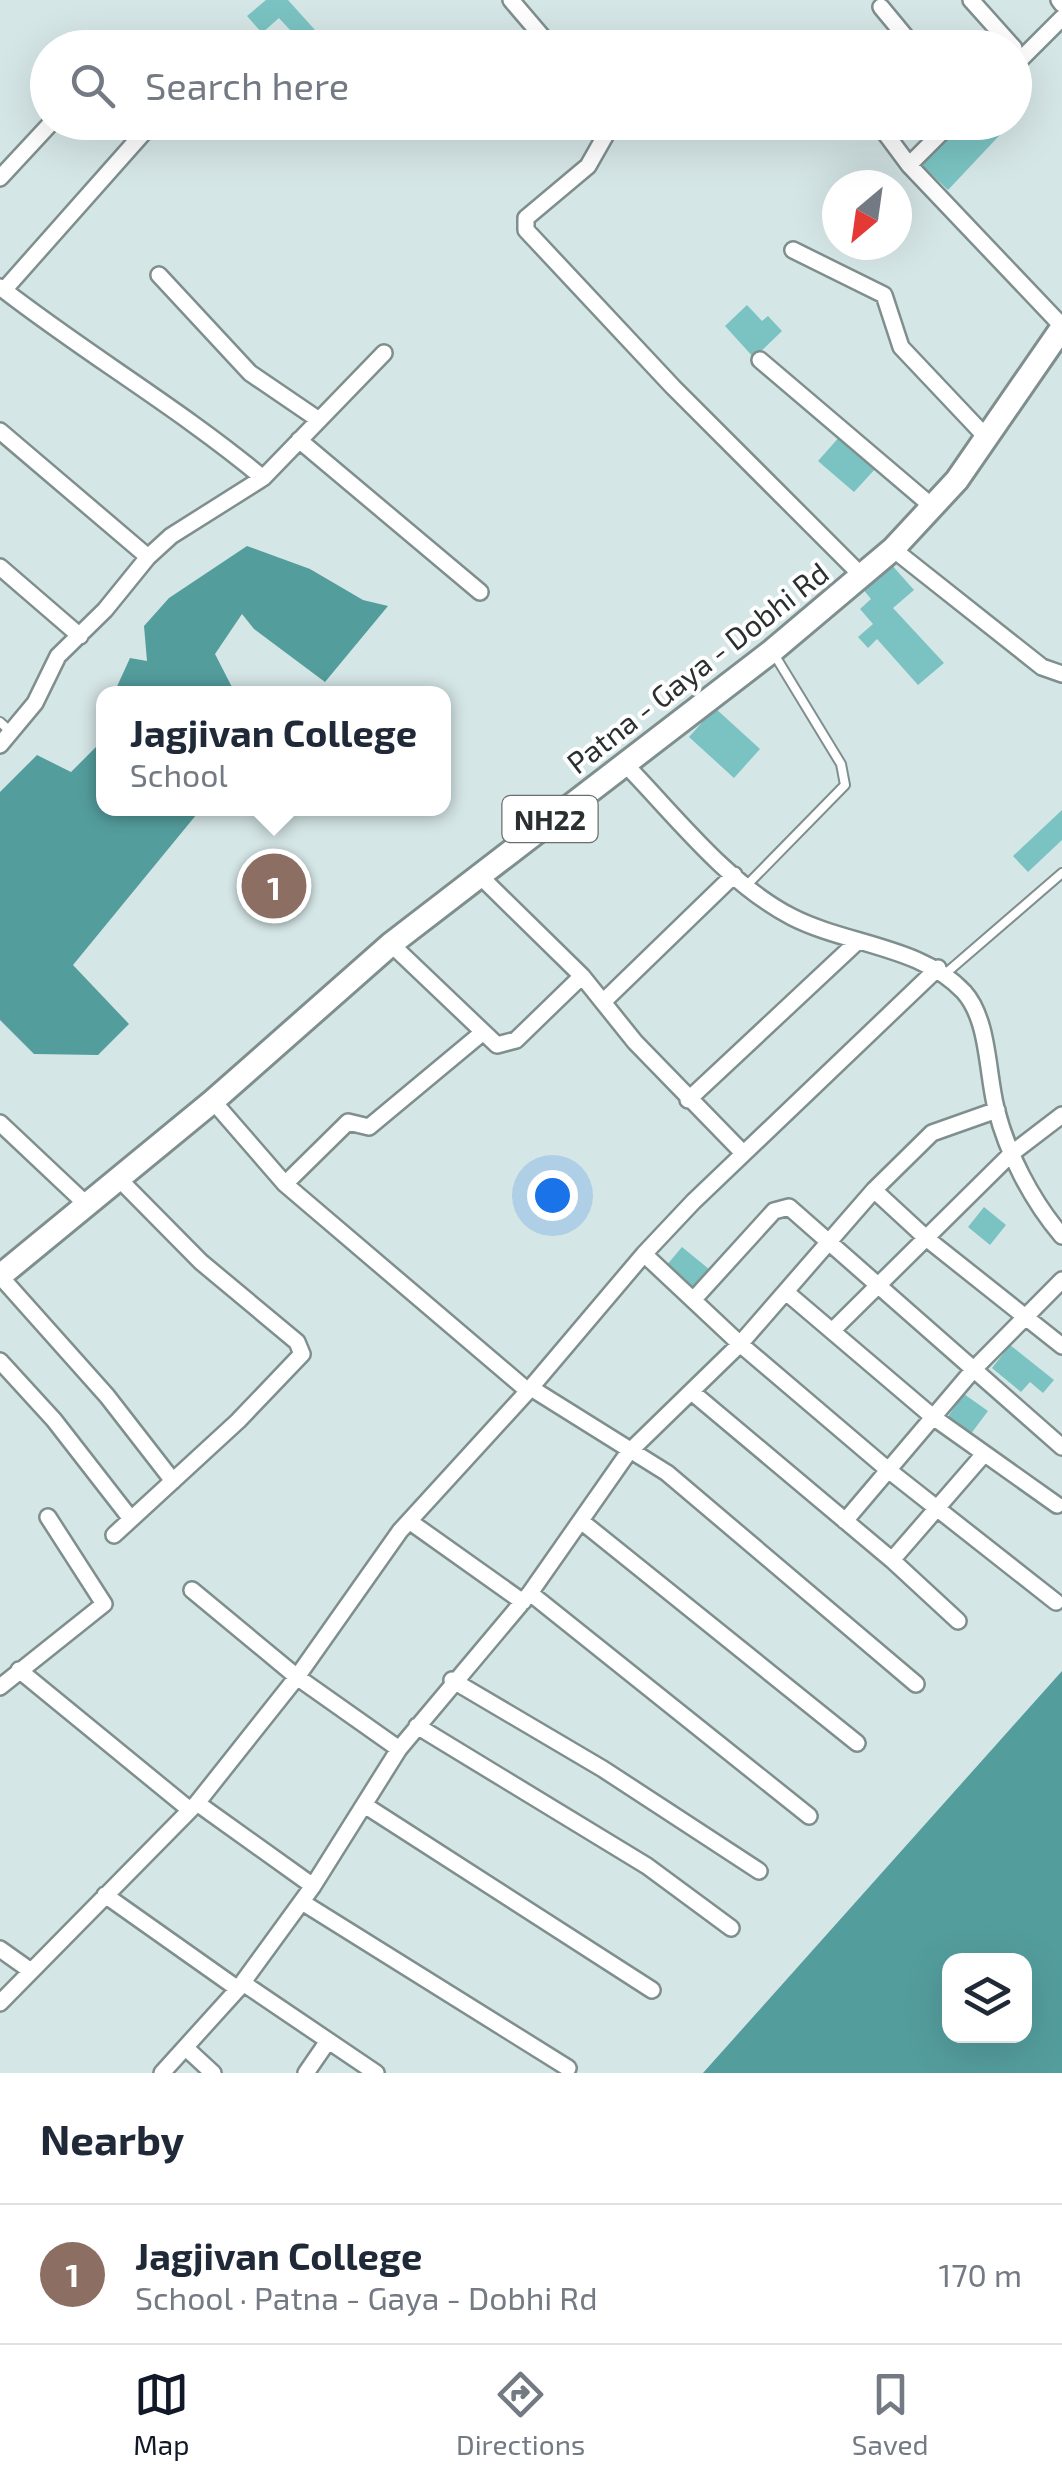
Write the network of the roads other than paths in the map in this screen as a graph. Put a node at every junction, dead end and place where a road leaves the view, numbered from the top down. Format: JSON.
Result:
{"nodes":[{"id":1,"x":512,"y":0,"type":"edge"},
{"id":2,"x":971,"y":0,"type":"edge"},
{"id":3,"x":881,"y":7,"type":"dead end"},
{"id":4,"x":1062,"y":18,"type":"edge"},
{"id":5,"x":537,"y":30,"type":"edge"},
{"id":6,"x":900,"y":30,"type":"edge"},
{"id":7,"x":996,"y":30,"type":"edge"},
{"id":8,"x":1032,"y":43,"type":"edge"},
{"id":9,"x":35,"y":140,"type":"edge"},
{"id":10,"x":136,"y":140,"type":"edge"},
{"id":11,"x":604,"y":140,"type":"edge"},
{"id":12,"x":891,"y":140,"type":"edge"},
{"id":13,"x":934,"y":140,"type":"edge"},
{"id":14,"x":909,"y":164,"type":"junction"},
{"id":15,"x":0,"y":178,"type":"edge"},
{"id":16,"x":793,"y":250,"type":"dead end"},
{"id":17,"x":159,"y":275,"type":"dead end"},
{"id":18,"x":2,"y":288,"type":"edge"},
{"id":19,"x":1062,"y":327,"type":"edge"},
{"id":20,"x":384,"y":353,"type":"dead end"},
{"id":21,"x":760,"y":360,"type":"dead end"},
{"id":22,"x":319,"y":420,"type":"junction"},
{"id":23,"x":0,"y":431,"type":"edge"},
{"id":24,"x":987,"y":438,"type":"junction"},
{"id":25,"x":299,"y":440,"type":"junction"},
{"id":26,"x":263,"y":478,"type":"junction"},
{"id":27,"x":934,"y":508,"type":"junction"},
{"id":28,"x":893,"y":549,"type":"junction"},
{"id":29,"x":148,"y":557,"type":"junction"},
{"id":30,"x":0,"y":567,"type":"edge"},
{"id":31,"x":862,"y":576,"type":"junction"},
{"id":32,"x":480,"y":592,"type":"dead end"},
{"id":33,"x":80,"y":636,"type":"junction"},
{"id":34,"x":772,"y":651,"type":"junction"},
{"id":35,"x":1062,"y":674,"type":"edge"},
{"id":36,"x":6,"y":727,"type":"edge"},
{"id":37,"x":0,"y":745,"type":"edge"},
{"id":38,"x":624,"y":762,"type":"junction"},
{"id":39,"x":1062,"y":873,"type":"edge"},
{"id":40,"x":478,"y":875,"type":"junction"},
{"id":41,"x":740,"y":880,"type":"junction"},
{"id":42,"x":857,"y":942,"type":"junction"},
{"id":43,"x":391,"y":944,"type":"junction"},
{"id":44,"x":941,"y":971,"type":"junction"},
{"id":45,"x":582,"y":976,"type":"junction"},
{"id":46,"x":605,"y":1000,"type":"junction"},
{"id":47,"x":482,"y":1033,"type":"junction"},
{"id":48,"x":688,"y":1100,"type":"junction"},
{"id":49,"x":213,"y":1102,"type":"junction"},
{"id":50,"x":996,"y":1110,"type":"junction"},
{"id":51,"x":1062,"y":1114,"type":"edge"},
{"id":52,"x":0,"y":1123,"type":"edge"},
{"id":53,"x":743,"y":1153,"type":"junction"},
{"id":54,"x":1011,"y":1154,"type":"junction"},
{"id":55,"x":118,"y":1178,"type":"junction"},
{"id":56,"x":285,"y":1184,"type":"junction"},
{"id":57,"x":874,"y":1190,"type":"junction"},
{"id":58,"x":86,"y":1204,"type":"junction"},
{"id":59,"x":1060,"y":1228,"type":"edge"},
{"id":60,"x":926,"y":1238,"type":"junction"},
{"id":61,"x":828,"y":1244,"type":"junction"},
{"id":62,"x":644,"y":1254,"type":"junction"},
{"id":63,"x":0,"y":1276,"type":"edge"},
{"id":64,"x":1062,"y":1280,"type":"edge"},
{"id":65,"x":877,"y":1288,"type":"junction"},
{"id":66,"x":786,"y":1292,"type":"junction"},
{"id":67,"x":694,"y":1299,"type":"junction"},
{"id":68,"x":1024,"y":1316,"type":"junction"},
{"id":69,"x":833,"y":1330,"type":"junction"},
{"id":70,"x":740,"y":1344,"type":"junction"},
{"id":71,"x":1062,"y":1346,"type":"edge"},
{"id":72,"x":0,"y":1361,"type":"edge"},
{"id":73,"x":974,"y":1368,"type":"junction"},
{"id":74,"x":530,"y":1390,"type":"junction"},
{"id":75,"x":693,"y":1393,"type":"junction"},
{"id":76,"x":933,"y":1416,"type":"junction"},
{"id":77,"x":1062,"y":1446,"type":"edge"},
{"id":78,"x":628,"y":1453,"type":"junction"},
{"id":79,"x":984,"y":1454,"type":"junction"},
{"id":80,"x":886,"y":1469,"type":"junction"},
{"id":81,"x":173,"y":1481,"type":"junction"},
{"id":82,"x":1057,"y":1505,"type":"dead end"},
{"id":83,"x":938,"y":1509,"type":"junction"},
{"id":84,"x":48,"y":1517,"type":"dead end"},
{"id":85,"x":131,"y":1519,"type":"junction"},
{"id":86,"x":409,"y":1521,"type":"junction"},
{"id":87,"x":581,"y":1521,"type":"junction"},
{"id":88,"x":845,"y":1521,"type":"junction"},
{"id":89,"x":114,"y":1535,"type":"dead end"},
{"id":90,"x":892,"y":1560,"type":"junction"},
{"id":91,"x":192,"y":1590,"type":"dead end"},
{"id":92,"x":526,"y":1598,"type":"junction"},
{"id":93,"x":1056,"y":1602,"type":"dead end"},
{"id":94,"x":958,"y":1621,"type":"dead end"},
{"id":95,"x":19,"y":1670,"type":"junction"},
{"id":96,"x":296,"y":1677,"type":"junction"},
{"id":97,"x":452,"y":1680,"type":"junction"},
{"id":98,"x":916,"y":1684,"type":"dead end"},
{"id":99,"x":0,"y":1687,"type":"edge"},
{"id":100,"x":417,"y":1726,"type":"junction"},
{"id":101,"x":856,"y":1743,"type":"dead end"},
{"id":102,"x":399,"y":1749,"type":"junction"},
{"id":103,"x":194,"y":1806,"type":"junction"},
{"id":104,"x":366,"y":1806,"type":"junction"},
{"id":105,"x":809,"y":1816,"type":"dead end"},
{"id":106,"x":759,"y":1870,"type":"dead end"},
{"id":107,"x":313,"y":1886,"type":"junction"},
{"id":108,"x":105,"y":1894,"type":"junction"},
{"id":109,"x":302,"y":1902,"type":"junction"},
{"id":110,"x":731,"y":1928,"type":"dead end"},
{"id":111,"x":0,"y":1948,"type":"edge"},
{"id":112,"x":31,"y":1971,"type":"junction"},
{"id":113,"x":240,"y":1986,"type":"junction"},
{"id":114,"x":652,"y":1990,"type":"dead end"},
{"id":115,"x":0,"y":2003,"type":"edge"},
{"id":116,"x":328,"y":2041,"type":"junction"},
{"id":117,"x":187,"y":2049,"type":"junction"},
{"id":118,"x":568,"y":2068,"type":"dead end"},
{"id":119,"x":162,"y":2073,"type":"edge"},
{"id":120,"x":213,"y":2073,"type":"edge"},
{"id":121,"x":306,"y":2073,"type":"edge"},
{"id":122,"x":376,"y":2073,"type":"edge"}],
"edges":[{"from":1,"to":5,"type":"street"},
{"from":2,"to":7,"type":"street"},
{"from":3,"to":6,"type":"street"},
{"from":4,"to":8,"type":"street"},
{"from":9,"to":15,"type":"street"},
{"from":10,"to":18,"type":"street"},
{"from":11,"to":31,"type":"street"},
{"from":12,"to":14,"type":"street"},
{"from":13,"to":14,"type":"street"},
{"from":14,"to":19,"type":"street"},
{"from":16,"to":24,"type":"street"},
{"from":17,"to":22,"type":"street"},
{"from":18,"to":26,"type":"street"},
{"from":19,"to":24,"type":"main road","name":"Patna - Gaya - Dobhi Rd","number":"NH22"},
{"from":20,"to":22,"type":"street"},
{"from":21,"to":27,"type":"street"},
{"from":22,"to":25,"type":"street"},
{"from":23,"to":29,"type":"street"},
{"from":24,"to":27,"type":"main road","name":"Patna - Gaya - Dobhi Rd","number":"NH22"},
{"from":25,"to":26,"type":"street"},
{"from":25,"to":32,"type":"street"},
{"from":26,"to":29,"type":"street"},
{"from":27,"to":28,"type":"main road","name":"Patna - Gaya - Dobhi Rd","number":"NH22"},
{"from":28,"to":31,"type":"main road","name":"Patna - Gaya - Dobhi Rd","number":"NH22"},
{"from":28,"to":35,"type":"street"},
{"from":29,"to":33,"type":"street"},
{"from":30,"to":33,"type":"street"},
{"from":31,"to":34,"type":"main road","name":"Patna - Gaya - Dobhi Rd","number":"NH22"},
{"from":33,"to":36,"type":"street"},
{"from":34,"to":38,"type":"main road","name":"Patna - Gaya - Dobhi Rd","number":"NH22"},
{"from":34,"to":41,"type":"lane"},
{"from":36,"to":37,"type":"street"},
{"from":38,"to":40,"type":"main road","name":"Patna - Gaya - Dobhi Rd","number":"NH22"},
{"from":38,"to":41,"type":"street"},
{"from":39,"to":44,"type":"lane"},
{"from":40,"to":43,"type":"main road","name":"Patna - Gaya - Dobhi Rd","number":"NH22"},
{"from":40,"to":45,"type":"street"},
{"from":41,"to":42,"type":"street"},
{"from":41,"to":46,"type":"street"},
{"from":42,"to":44,"type":"street"},
{"from":42,"to":48,"type":"street"},
{"from":43,"to":47,"type":"street"},
{"from":43,"to":49,"type":"main road","name":"Patna - Gaya - Dobhi Rd","number":"NH22"},
{"from":44,"to":50,"type":"street"},
{"from":44,"to":53,"type":"street"},
{"from":45,"to":46,"type":"street"},
{"from":45,"to":47,"type":"street"},
{"from":46,"to":48,"type":"street"},
{"from":47,"to":56,"type":"street"},
{"from":48,"to":53,"type":"street"},
{"from":49,"to":55,"type":"main road","name":"Patna - Gaya - Dobhi Rd","number":"NH22"},
{"from":49,"to":56,"type":"street"},
{"from":50,"to":54,"type":"street"},
{"from":50,"to":57,"type":"street"},
{"from":51,"to":54,"type":"street"},
{"from":52,"to":58,"type":"street"},
{"from":53,"to":62,"type":"street"},
{"from":54,"to":59,"type":"street"},
{"from":54,"to":60,"type":"street"},
{"from":55,"to":58,"type":"main road","name":"Patna - Gaya - Dobhi Rd","number":"NH22"},
{"from":55,"to":81,"type":"street"},
{"from":56,"to":74,"type":"street"},
{"from":57,"to":60,"type":"street"},
{"from":57,"to":61,"type":"street"},
{"from":58,"to":63,"type":"main road","name":"Patna - Gaya - Dobhi Rd","number":"NH22"},
{"from":60,"to":65,"type":"street"},
{"from":60,"to":68,"type":"street"},
{"from":61,"to":65,"type":"street"},
{"from":61,"to":66,"type":"street"},
{"from":61,"to":67,"type":"street"},
{"from":62,"to":67,"type":"street"},
{"from":62,"to":74,"type":"street"},
{"from":63,"to":81,"type":"street"},
{"from":64,"to":68,"type":"street"},
{"from":65,"to":69,"type":"street"},
{"from":65,"to":73,"type":"street"},
{"from":66,"to":69,"type":"street"},
{"from":66,"to":70,"type":"street"},
{"from":67,"to":70,"type":"street"},
{"from":68,"to":71,"type":"street"},
{"from":68,"to":73,"type":"street"},
{"from":69,"to":76,"type":"street"},
{"from":70,"to":75,"type":"street"},
{"from":70,"to":80,"type":"street"},
{"from":72,"to":85,"type":"street"},
{"from":73,"to":76,"type":"street"},
{"from":73,"to":77,"type":"street"},
{"from":74,"to":78,"type":"street"},
{"from":74,"to":86,"type":"street"},
{"from":75,"to":78,"type":"street"},
{"from":75,"to":88,"type":"street"},
{"from":76,"to":79,"type":"street"},
{"from":76,"to":80,"type":"street"},
{"from":78,"to":87,"type":"street"},
{"from":78,"to":98,"type":"street"},
{"from":79,"to":82,"type":"street"},
{"from":79,"to":83,"type":"street"},
{"from":80,"to":83,"type":"street"},
{"from":80,"to":88,"type":"street"},
{"from":81,"to":85,"type":"street"},
{"from":83,"to":90,"type":"street"},
{"from":83,"to":93,"type":"street"},
{"from":84,"to":95,"type":"street"},
{"from":85,"to":89,"type":"street"},
{"from":86,"to":92,"type":"street"},
{"from":86,"to":96,"type":"street"},
{"from":87,"to":92,"type":"street"},
{"from":87,"to":101,"type":"street"},
{"from":88,"to":90,"type":"street"},
{"from":90,"to":94,"type":"street"},
{"from":91,"to":96,"type":"street"},
{"from":92,"to":97,"type":"street"},
{"from":92,"to":105,"type":"street"},
{"from":95,"to":99,"type":"street"},
{"from":95,"to":103,"type":"street"},
{"from":96,"to":102,"type":"street"},
{"from":96,"to":103,"type":"street"},
{"from":97,"to":100,"type":"street"},
{"from":97,"to":106,"type":"street"},
{"from":100,"to":102,"type":"street"},
{"from":100,"to":110,"type":"street"},
{"from":102,"to":104,"type":"street"},
{"from":103,"to":107,"type":"street"},
{"from":103,"to":108,"type":"street"},
{"from":104,"to":107,"type":"street"},
{"from":104,"to":114,"type":"street"},
{"from":107,"to":109,"type":"street"},
{"from":108,"to":112,"type":"street"},
{"from":108,"to":113,"type":"street"},
{"from":109,"to":113,"type":"street"},
{"from":109,"to":118,"type":"street"},
{"from":111,"to":112,"type":"street"},
{"from":112,"to":115,"type":"street"},
{"from":113,"to":116,"type":"street"},
{"from":113,"to":117,"type":"street"},
{"from":116,"to":121,"type":"street"},
{"from":116,"to":122,"type":"street"},
{"from":117,"to":119,"type":"street"},
{"from":117,"to":120,"type":"street"}]}
